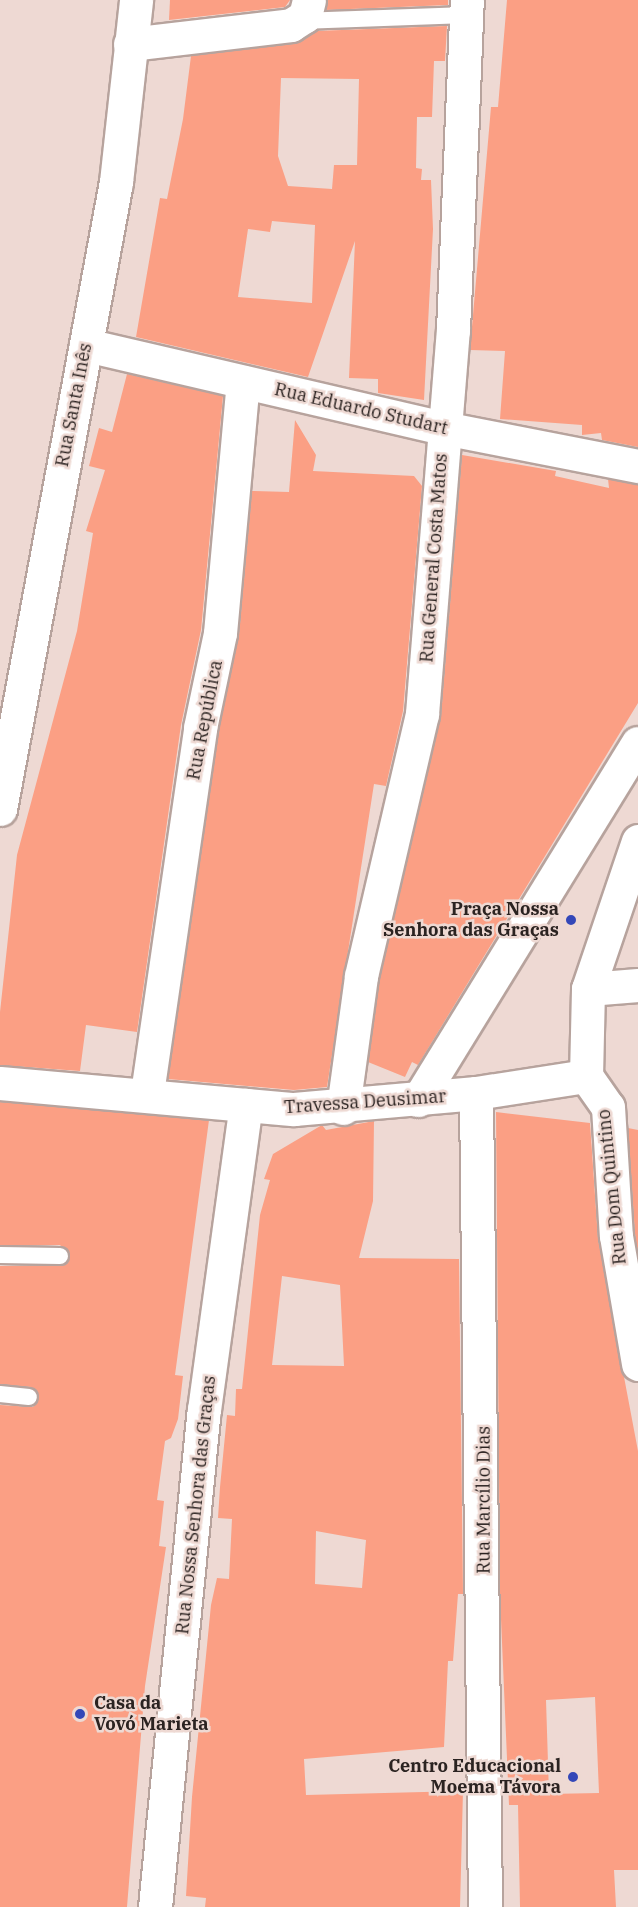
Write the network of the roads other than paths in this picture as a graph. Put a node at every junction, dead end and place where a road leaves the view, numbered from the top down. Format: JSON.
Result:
{"nodes":[{"id":1,"x":136,"y":0,"type":"edge"},
{"id":2,"x":467,"y":8,"type":"edge"},
{"id":3,"x":304,"y":11,"type":"edge"},
{"id":4,"x":130,"y":44,"type":"junction"},
{"id":5,"x":86,"y":345,"type":"junction"},
{"id":6,"x":243,"y":382,"type":"junction"},
{"id":7,"x":444,"y":428,"type":"junction"},
{"id":8,"x":638,"y":466,"type":"edge"},
{"id":9,"x":638,"y":743,"type":"edge"},
{"id":10,"x":0,"y":809,"type":"edge"},
{"id":11,"x":638,"y":841,"type":"edge"},
{"id":12,"x":638,"y":985,"type":"edge"},
{"id":13,"x":588,"y":989,"type":"junction"},
{"id":14,"x":586,"y":1076,"type":"junction"},
{"id":15,"x":0,"y":1083,"type":"edge"},
{"id":16,"x":147,"y":1093,"type":"junction"},
{"id":17,"x":476,"y":1093,"type":"junction"},
{"id":18,"x":418,"y":1100,"type":"junction"},
{"id":19,"x":246,"y":1105,"type":"junction"},
{"id":20,"x":343,"y":1107,"type":"junction"},
{"id":21,"x":0,"y":1255,"type":"edge"},
{"id":22,"x":60,"y":1256,"type":"dead end"},
{"id":23,"x":638,"y":1365,"type":"edge"},
{"id":24,"x":0,"y":1394,"type":"edge"},
{"id":25,"x":29,"y":1397,"type":"dead end"},
{"id":26,"x":155,"y":1907,"type":"edge"},
{"id":27,"x":485,"y":1907,"type":"edge"}],
"edges":[{"from":1,"to":4,"type":"street","name":"Rua Santa Inês"},
{"from":2,"to":3,"type":"lane"},
{"from":2,"to":7,"type":"street","name":"Rua General Costa Matos"},
{"from":3,"to":4,"type":"street"},
{"from":4,"to":5,"type":"street","name":"Rua Santa Inês"},
{"from":5,"to":6,"type":"street","name":"Rua Eduardo Studart"},
{"from":5,"to":10,"type":"street","name":"Rua Santa Inês"},
{"from":6,"to":7,"type":"street","name":"Rua Eduardo Studart"},
{"from":6,"to":16,"type":"street","name":"Rua República"},
{"from":7,"to":8,"type":"street","name":"Rua Eduardo Studart"},
{"from":7,"to":20,"type":"street","name":"Rua General Costa Matos"},
{"from":9,"to":18,"type":"street"},
{"from":11,"to":13,"type":"street"},
{"from":12,"to":13,"type":"street"},
{"from":13,"to":14,"type":"street"},
{"from":14,"to":17,"type":"street","name":"Travessa Deusimar"},
{"from":14,"to":23,"type":"street","name":"Rua Dom Quintino"},
{"from":15,"to":16,"type":"street","name":"Travessa Deusimar"},
{"from":16,"to":19,"type":"street","name":"Travessa Deusimar"},
{"from":17,"to":18,"type":"street","name":"Travessa Deusimar"},
{"from":17,"to":27,"type":"street","name":"Rua Marcílio Dias"},
{"from":18,"to":20,"type":"street","name":"Travessa Deusimar"},
{"from":19,"to":20,"type":"street","name":"Travessa Deusimar"},
{"from":19,"to":26,"type":"street","name":"Rua Nossa Senhora das Graças"},
{"from":21,"to":22,"type":"lane"},
{"from":24,"to":25,"type":"lane"}]}
